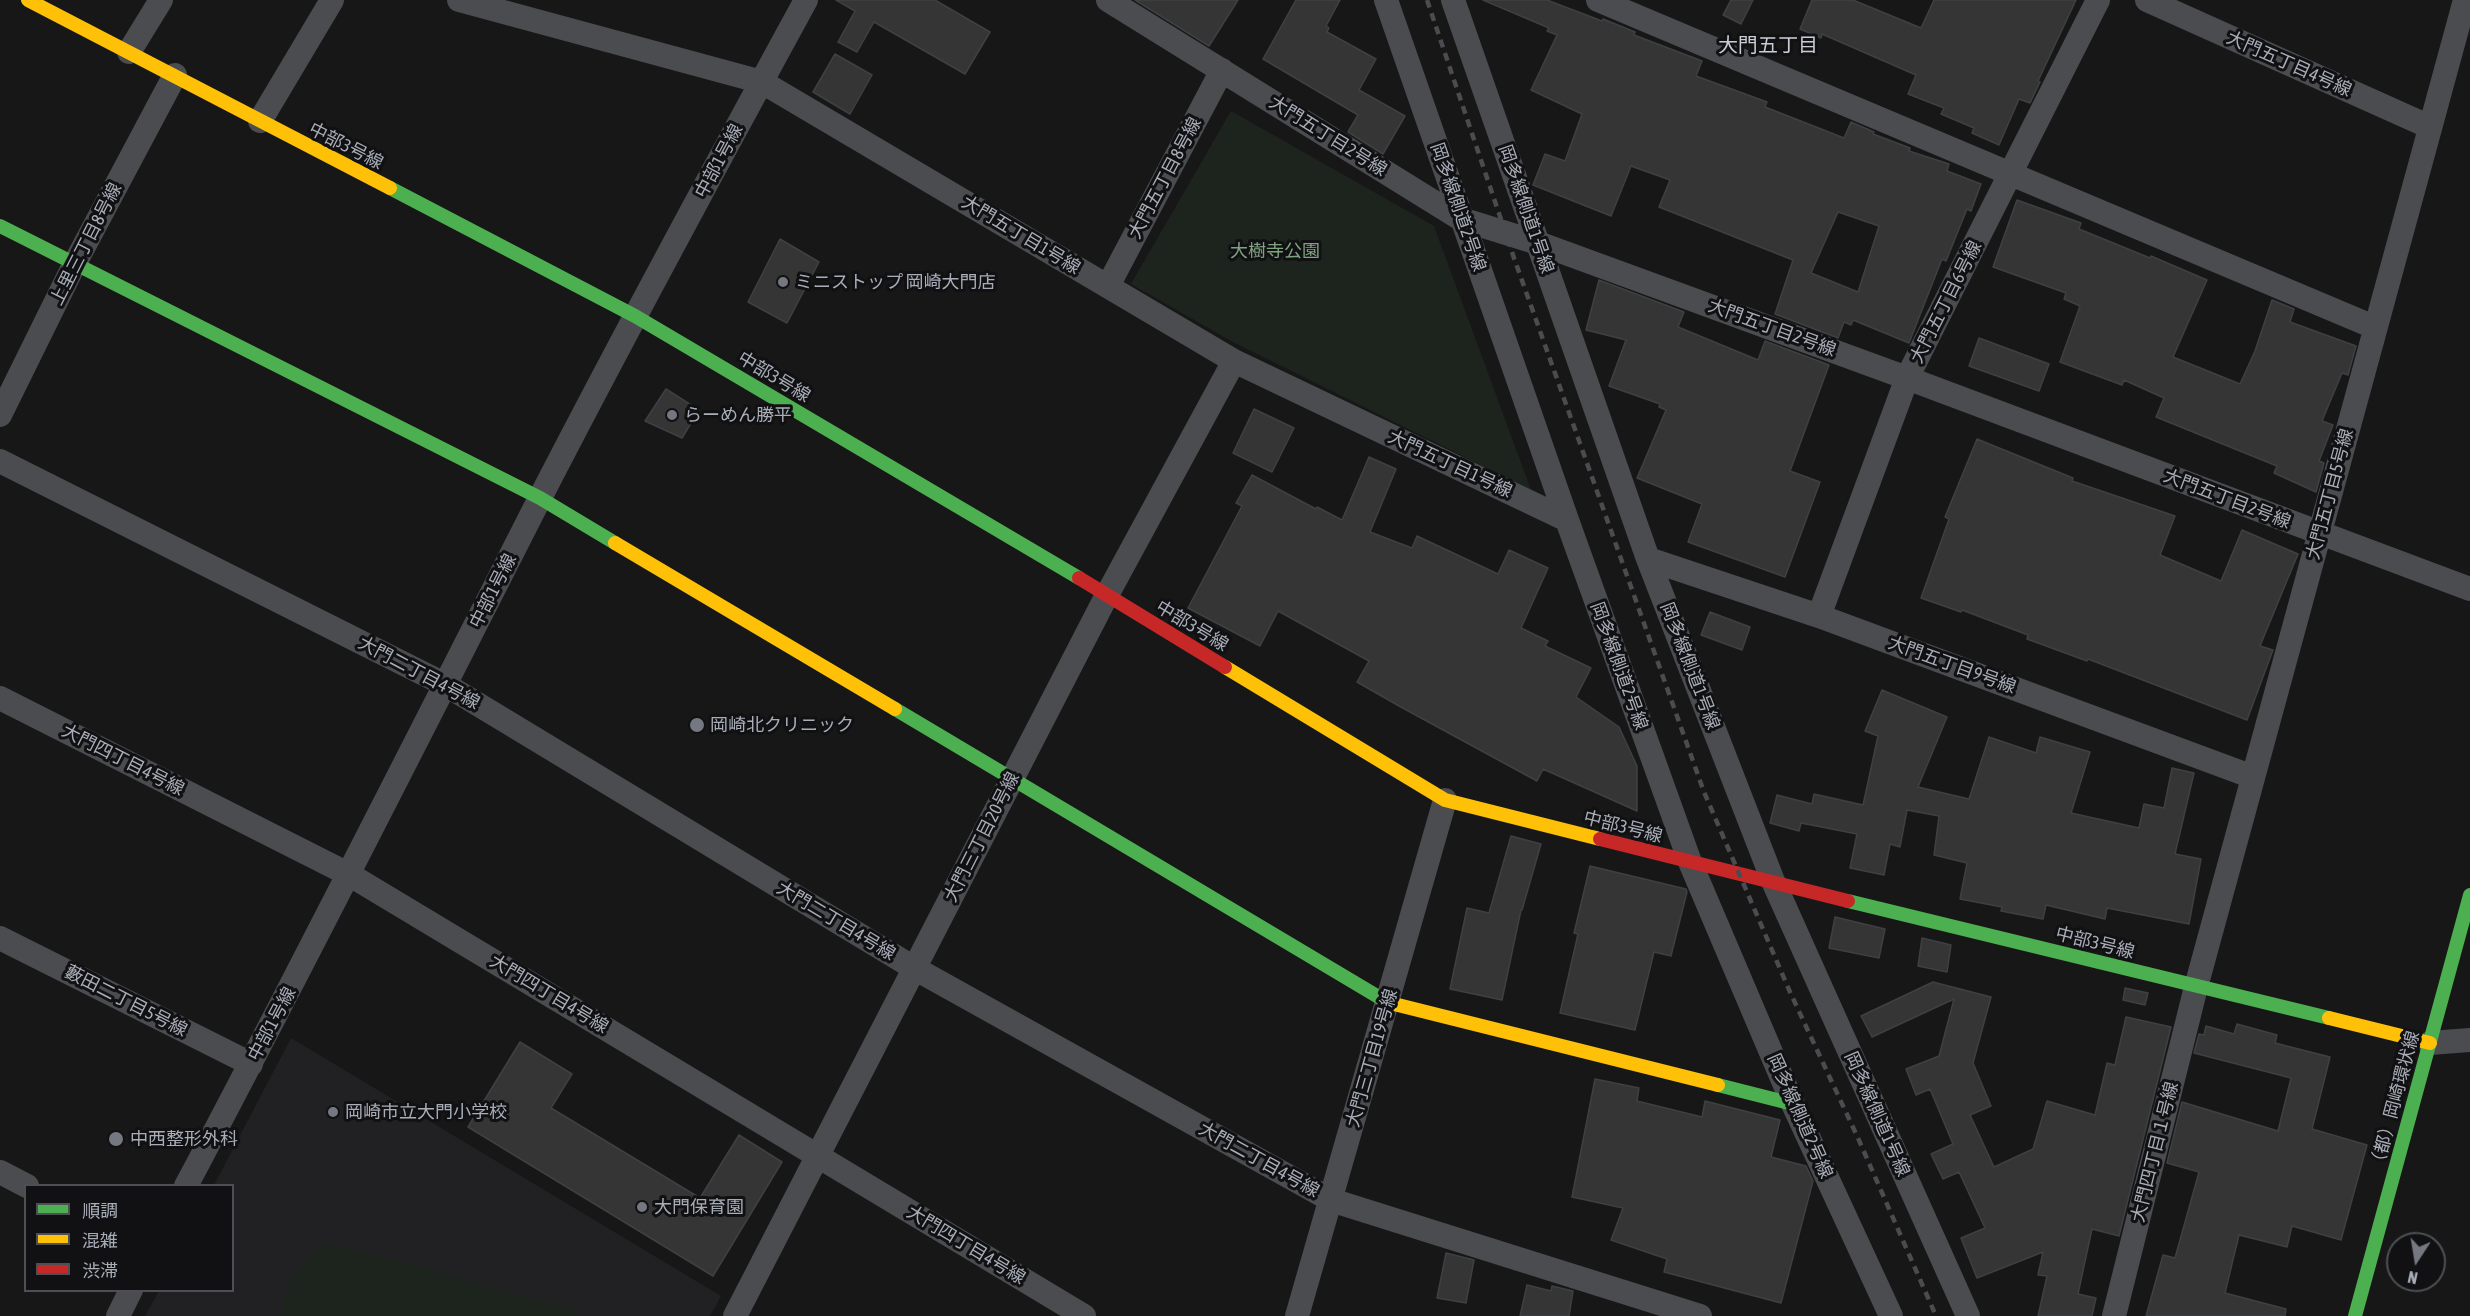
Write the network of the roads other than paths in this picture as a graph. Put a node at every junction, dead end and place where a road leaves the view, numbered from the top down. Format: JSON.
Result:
{"nodes":[{"id":1,"x":28,"y":0,"type":"edge"},
{"id":2,"x":161,"y":0,"type":"edge"},
{"id":3,"x":332,"y":0,"type":"edge"},
{"id":4,"x":459,"y":0,"type":"edge"},
{"id":5,"x":806,"y":0,"type":"edge"},
{"id":6,"x":1108,"y":0,"type":"edge"},
{"id":7,"x":1386,"y":0,"type":"edge"},
{"id":8,"x":1454,"y":0,"type":"edge"},
{"id":9,"x":1598,"y":0,"type":"edge"},
{"id":10,"x":2098,"y":0,"type":"edge"},
{"id":11,"x":2147,"y":0,"type":"edge"},
{"id":12,"x":2465,"y":0,"type":"edge"},
{"id":13,"x":129,"y":52,"type":"junction"},
{"id":14,"x":1222,"y":70,"type":"junction"},
{"id":15,"x":175,"y":75,"type":"junction"},
{"id":16,"x":762,"y":82,"type":"junction"},
{"id":17,"x":260,"y":121,"type":"junction"},
{"id":18,"x":2430,"y":127,"type":"junction"},
{"id":19,"x":2011,"y":175,"type":"junction"},
{"id":20,"x":1461,"y":219,"type":"junction"},
{"id":21,"x":0,"y":226,"type":"edge"},
{"id":22,"x":1538,"y":243,"type":"junction"},
{"id":23,"x":75,"y":263,"type":"junction"},
{"id":24,"x":1108,"y":286,"type":"junction"},
{"id":25,"x":635,"y":316,"type":"junction"},
{"id":26,"x":2374,"y":327,"type":"junction"},
{"id":27,"x":1234,"y":361,"type":"junction"},
{"id":28,"x":1907,"y":378,"type":"junction"},
{"id":29,"x":0,"y":415,"type":"edge"},
{"id":30,"x":0,"y":461,"type":"edge"},
{"id":31,"x":540,"y":498,"type":"junction"},
{"id":32,"x":1567,"y":520,"type":"junction"},
{"id":33,"x":2319,"y":534,"type":"junction"},
{"id":34,"x":1648,"y":559,"type":"junction"},
{"id":35,"x":2470,"y":589,"type":"edge"},
{"id":36,"x":1107,"y":595,"type":"junction"},
{"id":37,"x":1819,"y":616,"type":"junction"},
{"id":38,"x":446,"y":685,"type":"junction"},
{"id":39,"x":0,"y":698,"type":"edge"},
{"id":40,"x":2253,"y":777,"type":"junction"},
{"id":41,"x":1012,"y":780,"type":"junction"},
{"id":42,"x":1445,"y":800,"type":"junction"},
{"id":43,"x":1690,"y":862,"type":"junction"},
{"id":44,"x":350,"y":875,"type":"junction"},
{"id":45,"x":1773,"y":882,"type":"junction"},
{"id":46,"x":2470,"y":895,"type":"edge"},
{"id":47,"x":0,"y":938,"type":"edge"},
{"id":48,"x":914,"y":968,"type":"junction"},
{"id":49,"x":2196,"y":987,"type":"junction"},
{"id":50,"x":1387,"y":1002,"type":"junction"},
{"id":51,"x":2470,"y":1040,"type":"edge"},
{"id":52,"x":2430,"y":1043,"type":"junction"},
{"id":53,"x":251,"y":1064,"type":"junction"},
{"id":54,"x":1793,"y":1104,"type":"junction"},
{"id":55,"x":818,"y":1156,"type":"junction"},
{"id":56,"x":0,"y":1172,"type":"edge"},
{"id":57,"x":25,"y":1184,"type":"edge"},
{"id":58,"x":187,"y":1184,"type":"edge"},
{"id":59,"x":1331,"y":1200,"type":"junction"},
{"id":60,"x":130,"y":1292,"type":"edge"},
{"id":61,"x":118,"y":1316,"type":"edge"},
{"id":62,"x":735,"y":1316,"type":"edge"},
{"id":63,"x":1084,"y":1316,"type":"edge"},
{"id":64,"x":1297,"y":1316,"type":"edge"},
{"id":65,"x":1700,"y":1316,"type":"edge"},
{"id":66,"x":1891,"y":1316,"type":"edge"},
{"id":67,"x":1968,"y":1316,"type":"edge"},
{"id":68,"x":2114,"y":1316,"type":"edge"},
{"id":69,"x":2355,"y":1316,"type":"edge"}],
"edges":[{"from":1,"to":13,"type":"street","name":"中部3号線"},
{"from":2,"to":13,"type":"street"},
{"from":3,"to":17,"type":"street"},
{"from":4,"to":16,"type":"street","name":"大門五丁目1号線"},
{"from":5,"to":16,"type":"street","name":"中部1号線"},
{"from":6,"to":14,"type":"street","name":"大門五丁目2号線"},
{"from":7,"to":20,"type":"street","name":"岡多線側道2号線"},
{"from":8,"to":22,"type":"street","name":"岡多線側道1号線"},
{"from":9,"to":19,"type":"street"},
{"from":10,"to":19,"type":"street","name":"大門五丁目6号線"},
{"from":11,"to":18,"type":"street","name":"大門五丁目4号線"},
{"from":12,"to":18,"type":"street","name":"大門五丁目5号線"},
{"from":13,"to":15,"type":"street","name":"中部3号線"},
{"from":14,"to":20,"type":"street","name":"大門五丁目2号線"},
{"from":14,"to":24,"type":"street","name":"大門五丁目8号線"},
{"from":15,"to":17,"type":"street","name":"中部3号線"},
{"from":15,"to":23,"type":"street","name":"上里三丁目8号線"},
{"from":16,"to":24,"type":"street","name":"大門五丁目1号線"},
{"from":16,"to":25,"type":"street","name":"中部1号線"},
{"from":17,"to":25,"type":"street","name":"中部3号線"},
{"from":18,"to":26,"type":"street","name":"大門五丁目5号線"},
{"from":19,"to":26,"type":"street"},
{"from":19,"to":28,"type":"street","name":"大門五丁目6号線"},
{"from":20,"to":22,"type":"street","name":"大門五丁目2号線"},
{"from":20,"to":32,"type":"street","name":"岡多線側道2号線"},
{"from":21,"to":23,"type":"street"},
{"from":22,"to":28,"type":"street","name":"大門五丁目2号線"},
{"from":22,"to":34,"type":"street","name":"岡多線側道1号線"},
{"from":23,"to":29,"type":"street","name":"上里三丁目8号線"},
{"from":23,"to":31,"type":"street"},
{"from":24,"to":27,"type":"street","name":"大門五丁目1号線"},
{"from":25,"to":31,"type":"street","name":"中部1号線"},
{"from":25,"to":36,"type":"street","name":"中部3号線"},
{"from":26,"to":33,"type":"street","name":"大門五丁目5号線"},
{"from":27,"to":32,"type":"street","name":"大門五丁目1号線"},
{"from":27,"to":36,"type":"street","name":"大門三丁目20号線"},
{"from":28,"to":33,"type":"street","name":"大門五丁目2号線"},
{"from":28,"to":37,"type":"street","name":"大門五丁目6号線"},
{"from":30,"to":38,"type":"street","name":"大門二丁目4号線"},
{"from":31,"to":38,"type":"street","name":"中部1号線"},
{"from":31,"to":41,"type":"street"},
{"from":32,"to":43,"type":"street","name":"岡多線側道2号線"},
{"from":33,"to":35,"type":"street","name":"大門五丁目2号線"},
{"from":33,"to":40,"type":"street","name":"大門五丁目5号線"},
{"from":34,"to":37,"type":"street","name":"大門五丁目9号線"},
{"from":34,"to":45,"type":"street","name":"岡多線側道1号線"},
{"from":36,"to":41,"type":"street","name":"大門三丁目20号線"},
{"from":36,"to":42,"type":"street","name":"中部3号線"},
{"from":37,"to":40,"type":"street","name":"大門五丁目9号線"},
{"from":38,"to":44,"type":"street","name":"中部1号線"},
{"from":38,"to":48,"type":"street","name":"大門二丁目4号線"},
{"from":39,"to":44,"type":"street","name":"大門四丁目4号線"},
{"from":40,"to":49,"type":"street","name":"大門五丁目5号線"},
{"from":41,"to":48,"type":"street","name":"大門三丁目20号線"},
{"from":41,"to":50,"type":"street"},
{"from":42,"to":43,"type":"street","name":"中部3号線"},
{"from":42,"to":50,"type":"street","name":"大門三丁目19号線"},
{"from":43,"to":45,"type":"street","name":"中部3号線"},
{"from":43,"to":54,"type":"street","name":"岡多線側道2号線"},
{"from":44,"to":53,"type":"street","name":"中部1号線"},
{"from":44,"to":55,"type":"street","name":"大門四丁目4号線"},
{"from":45,"to":49,"type":"street","name":"中部3号線"},
{"from":45,"to":67,"type":"street","name":"岡多線側道1号線"},
{"from":46,"to":52,"type":"street","name":"（都）岡崎環状線"},
{"from":47,"to":53,"type":"street","name":"藪田二丁目5号線"},
{"from":48,"to":55,"type":"street","name":"大門三丁目20号線"},
{"from":48,"to":59,"type":"street","name":"大門二丁目4号線"},
{"from":49,"to":52,"type":"street","name":"中部3号線"},
{"from":49,"to":68,"type":"street","name":"大門四丁目１号線"},
{"from":50,"to":54,"type":"street"},
{"from":50,"to":59,"type":"street","name":"大門三丁目19号線"},
{"from":51,"to":52,"type":"street"},
{"from":52,"to":69,"type":"street","name":"（都）岡崎環状線"},
{"from":53,"to":58,"type":"street","name":"中部1号線"},
{"from":54,"to":66,"type":"street","name":"岡多線側道2号線"},
{"from":55,"to":62,"type":"street","name":"大門三丁目20号線"},
{"from":55,"to":63,"type":"street","name":"大門四丁目4号線"},
{"from":56,"to":57,"type":"street"},
{"from":59,"to":64,"type":"street","name":"大門三丁目19号線"},
{"from":59,"to":65,"type":"street","name":"大門二丁目4号線"},
{"from":60,"to":61,"type":"street"}]}
